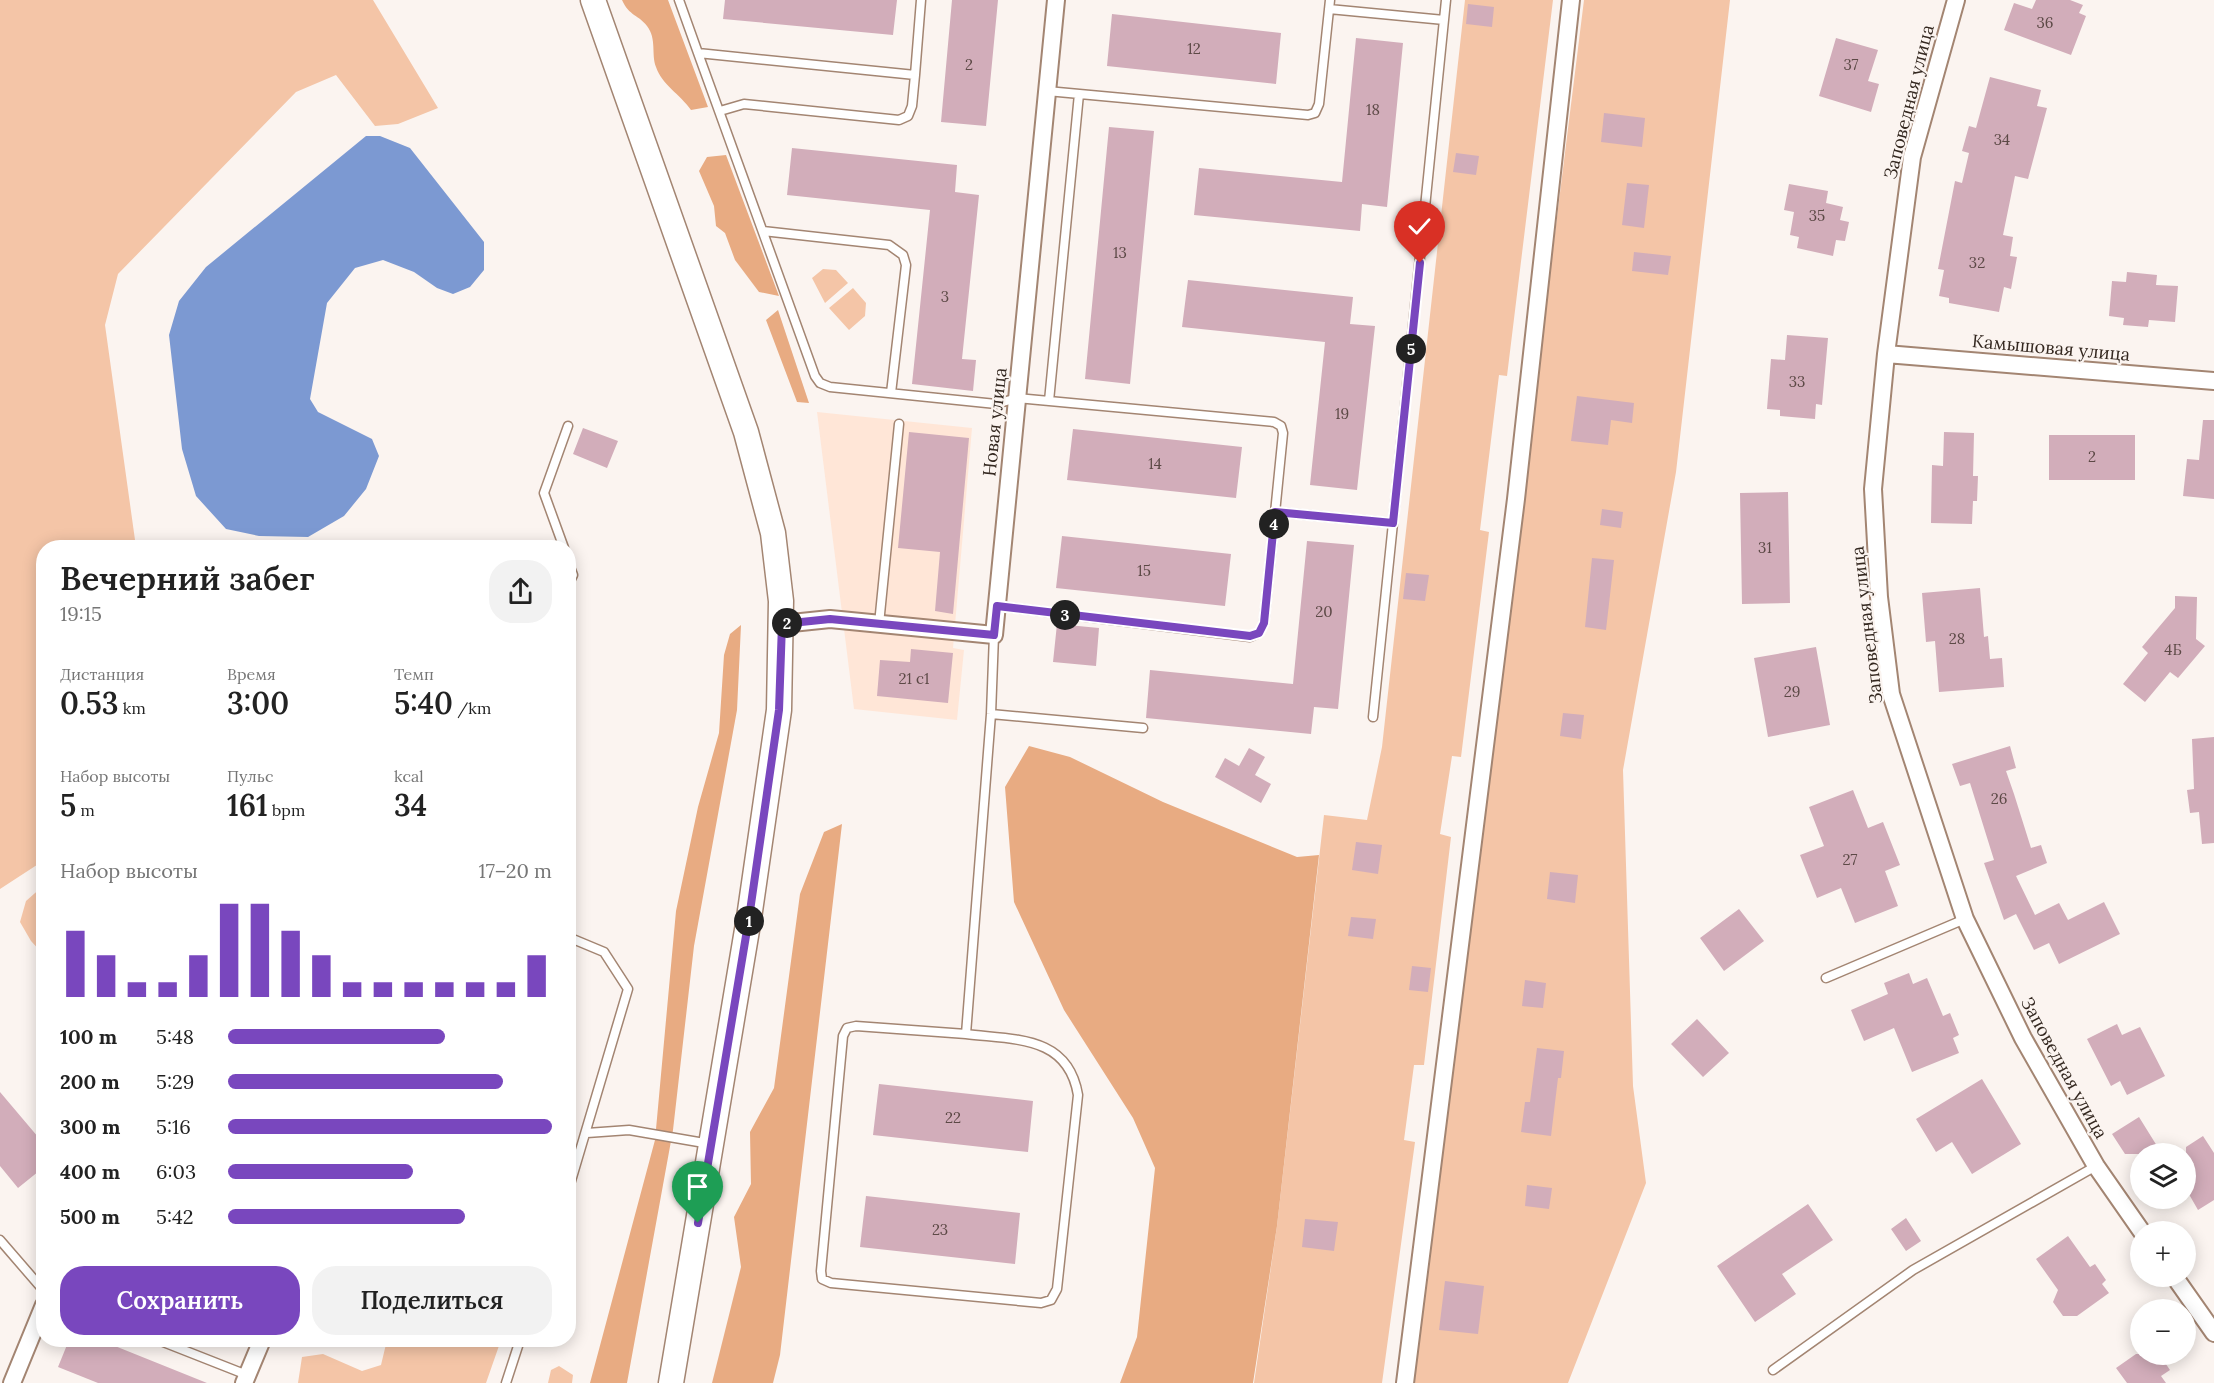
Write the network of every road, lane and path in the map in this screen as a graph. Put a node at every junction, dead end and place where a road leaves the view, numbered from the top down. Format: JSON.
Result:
{"nodes":[{"id":1,"x":593,"y":0,"type":"edge"},
{"id":2,"x":679,"y":0,"type":"edge"},
{"id":3,"x":921,"y":0,"type":"edge"},
{"id":4,"x":1056,"y":0,"type":"edge"},
{"id":5,"x":1446,"y":0,"type":"edge"},
{"id":6,"x":1571,"y":0,"type":"edge"},
{"id":7,"x":1956,"y":0,"type":"edge"},
{"id":8,"x":1329,"y":4,"type":"edge"},
{"id":9,"x":1444,"y":20,"type":"junction"},
{"id":10,"x":698,"y":53,"type":"junction"},
{"id":11,"x":915,"y":75,"type":"junction"},
{"id":12,"x":1047,"y":91,"type":"junction"},
{"id":13,"x":1079,"y":94,"type":"junction"},
{"id":14,"x":720,"y":111,"type":"junction"},
{"id":15,"x":763,"y":231,"type":"junction"},
{"id":16,"x":1886,"y":354,"type":"junction"},
{"id":17,"x":2214,"y":381,"type":"edge"},
{"id":18,"x":891,"y":393,"type":"junction"},
{"id":19,"x":1017,"y":398,"type":"junction"},
{"id":20,"x":1049,"y":401,"type":"junction"},
{"id":21,"x":899,"y":424,"type":"dead end"},
{"id":22,"x":568,"y":426,"type":"dead end"},
{"id":23,"x":1275,"y":512,"type":"junction"},
{"id":24,"x":1393,"y":523,"type":"junction"},
{"id":25,"x":561,"y":540,"type":"edge"},
{"id":26,"x":997,"y":606,"type":"junction"},
{"id":27,"x":782,"y":624,"type":"junction"},
{"id":28,"x":879,"y":624,"type":"junction"},
{"id":29,"x":994,"y":635,"type":"junction"},
{"id":30,"x":991,"y":714,"type":"junction"},
{"id":31,"x":1373,"y":717,"type":"dead end"},
{"id":32,"x":1143,"y":728,"type":"dead end"},
{"id":33,"x":1965,"y":919,"type":"junction"},
{"id":34,"x":576,"y":940,"type":"edge"},
{"id":35,"x":1826,"y":978,"type":"dead end"},
{"id":36,"x":966,"y":1034,"type":"junction"},
{"id":37,"x":587,"y":1132,"type":"junction"},
{"id":38,"x":711,"y":1144,"type":"junction"},
{"id":39,"x":576,"y":1166,"type":"edge"},
{"id":40,"x":2096,"y":1166,"type":"junction"},
{"id":41,"x":2134,"y":1221,"type":"edge"},
{"id":42,"x":0,"y":1240,"type":"edge"},
{"id":43,"x":36,"y":1282,"type":"edge"},
{"id":44,"x":2182,"y":1287,"type":"edge"},
{"id":45,"x":36,"y":1324,"type":"edge"},
{"id":46,"x":2214,"y":1333,"type":"edge"},
{"id":47,"x":174,"y":1347,"type":"edge"},
{"id":48,"x":259,"y":1347,"type":"edge"},
{"id":49,"x":518,"y":1347,"type":"edge"},
{"id":50,"x":1773,"y":1370,"type":"dead end"},
{"id":51,"x":246,"y":1379,"type":"edge"},
{"id":52,"x":12,"y":1383,"type":"edge"},
{"id":53,"x":506,"y":1383,"type":"edge"},
{"id":54,"x":670,"y":1383,"type":"edge"},
{"id":55,"x":1405,"y":1383,"type":"edge"}],
"edges":[{"from":1,"to":27,"type":"main road"},
{"from":2,"to":10,"type":"lane"},
{"from":3,"to":11,"type":"lane"},
{"from":4,"to":12,"type":"street","name":"Новая улица"},
{"from":5,"to":9,"type":"lane"},
{"from":6,"to":55,"type":"street"},
{"from":7,"to":16,"type":"street","name":"Заповедная улица"},
{"from":8,"to":9,"type":"lane"},
{"from":8,"to":13,"type":"lane"},
{"from":9,"to":24,"type":"lane"},
{"from":10,"to":11,"type":"lane"},
{"from":10,"to":14,"type":"lane"},
{"from":11,"to":14,"type":"lane"},
{"from":12,"to":13,"type":"lane"},
{"from":12,"to":19,"type":"street","name":"Новая улица"},
{"from":13,"to":20,"type":"lane"},
{"from":14,"to":15,"type":"lane"},
{"from":15,"to":18,"type":"lane"},
{"from":15,"to":18,"type":"lane"},
{"from":16,"to":17,"type":"street","name":"Камышовая улица"},
{"from":16,"to":33,"type":"street","name":"Заповедная улица"},
{"from":18,"to":19,"type":"lane"},
{"from":19,"to":20,"type":"lane"},
{"from":19,"to":26,"type":"street","name":"Новая улица"},
{"from":20,"to":23,"type":"lane"},
{"from":21,"to":28,"type":"lane"},
{"from":22,"to":25,"type":"lane"},
{"from":23,"to":24,"type":"lane"},
{"from":23,"to":26,"type":"lane"},
{"from":24,"to":31,"type":"lane"},
{"from":26,"to":29,"type":"street","name":"Новая улица"},
{"from":27,"to":28,"type":"street"},
{"from":27,"to":38,"type":"main road"},
{"from":28,"to":29,"type":"street"},
{"from":29,"to":30,"type":"lane"},
{"from":30,"to":32,"type":"lane"},
{"from":30,"to":36,"type":"lane"},
{"from":33,"to":35,"type":"lane"},
{"from":33,"to":40,"type":"street","name":"Заповедная улица"},
{"from":34,"to":37,"type":"lane"},
{"from":36,"to":36,"type":"lane"},
{"from":37,"to":38,"type":"lane"},
{"from":37,"to":39,"type":"lane"},
{"from":38,"to":54,"type":"main road"},
{"from":40,"to":41,"type":"street","name":"Заповедная улица"},
{"from":40,"to":50,"type":"lane"},
{"from":42,"to":43,"type":"lane"},
{"from":44,"to":46,"type":"street"},
{"from":45,"to":52,"type":"street"},
{"from":47,"to":51,"type":"lane"},
{"from":48,"to":51,"type":"street"},
{"from":49,"to":53,"type":"lane"}]}
